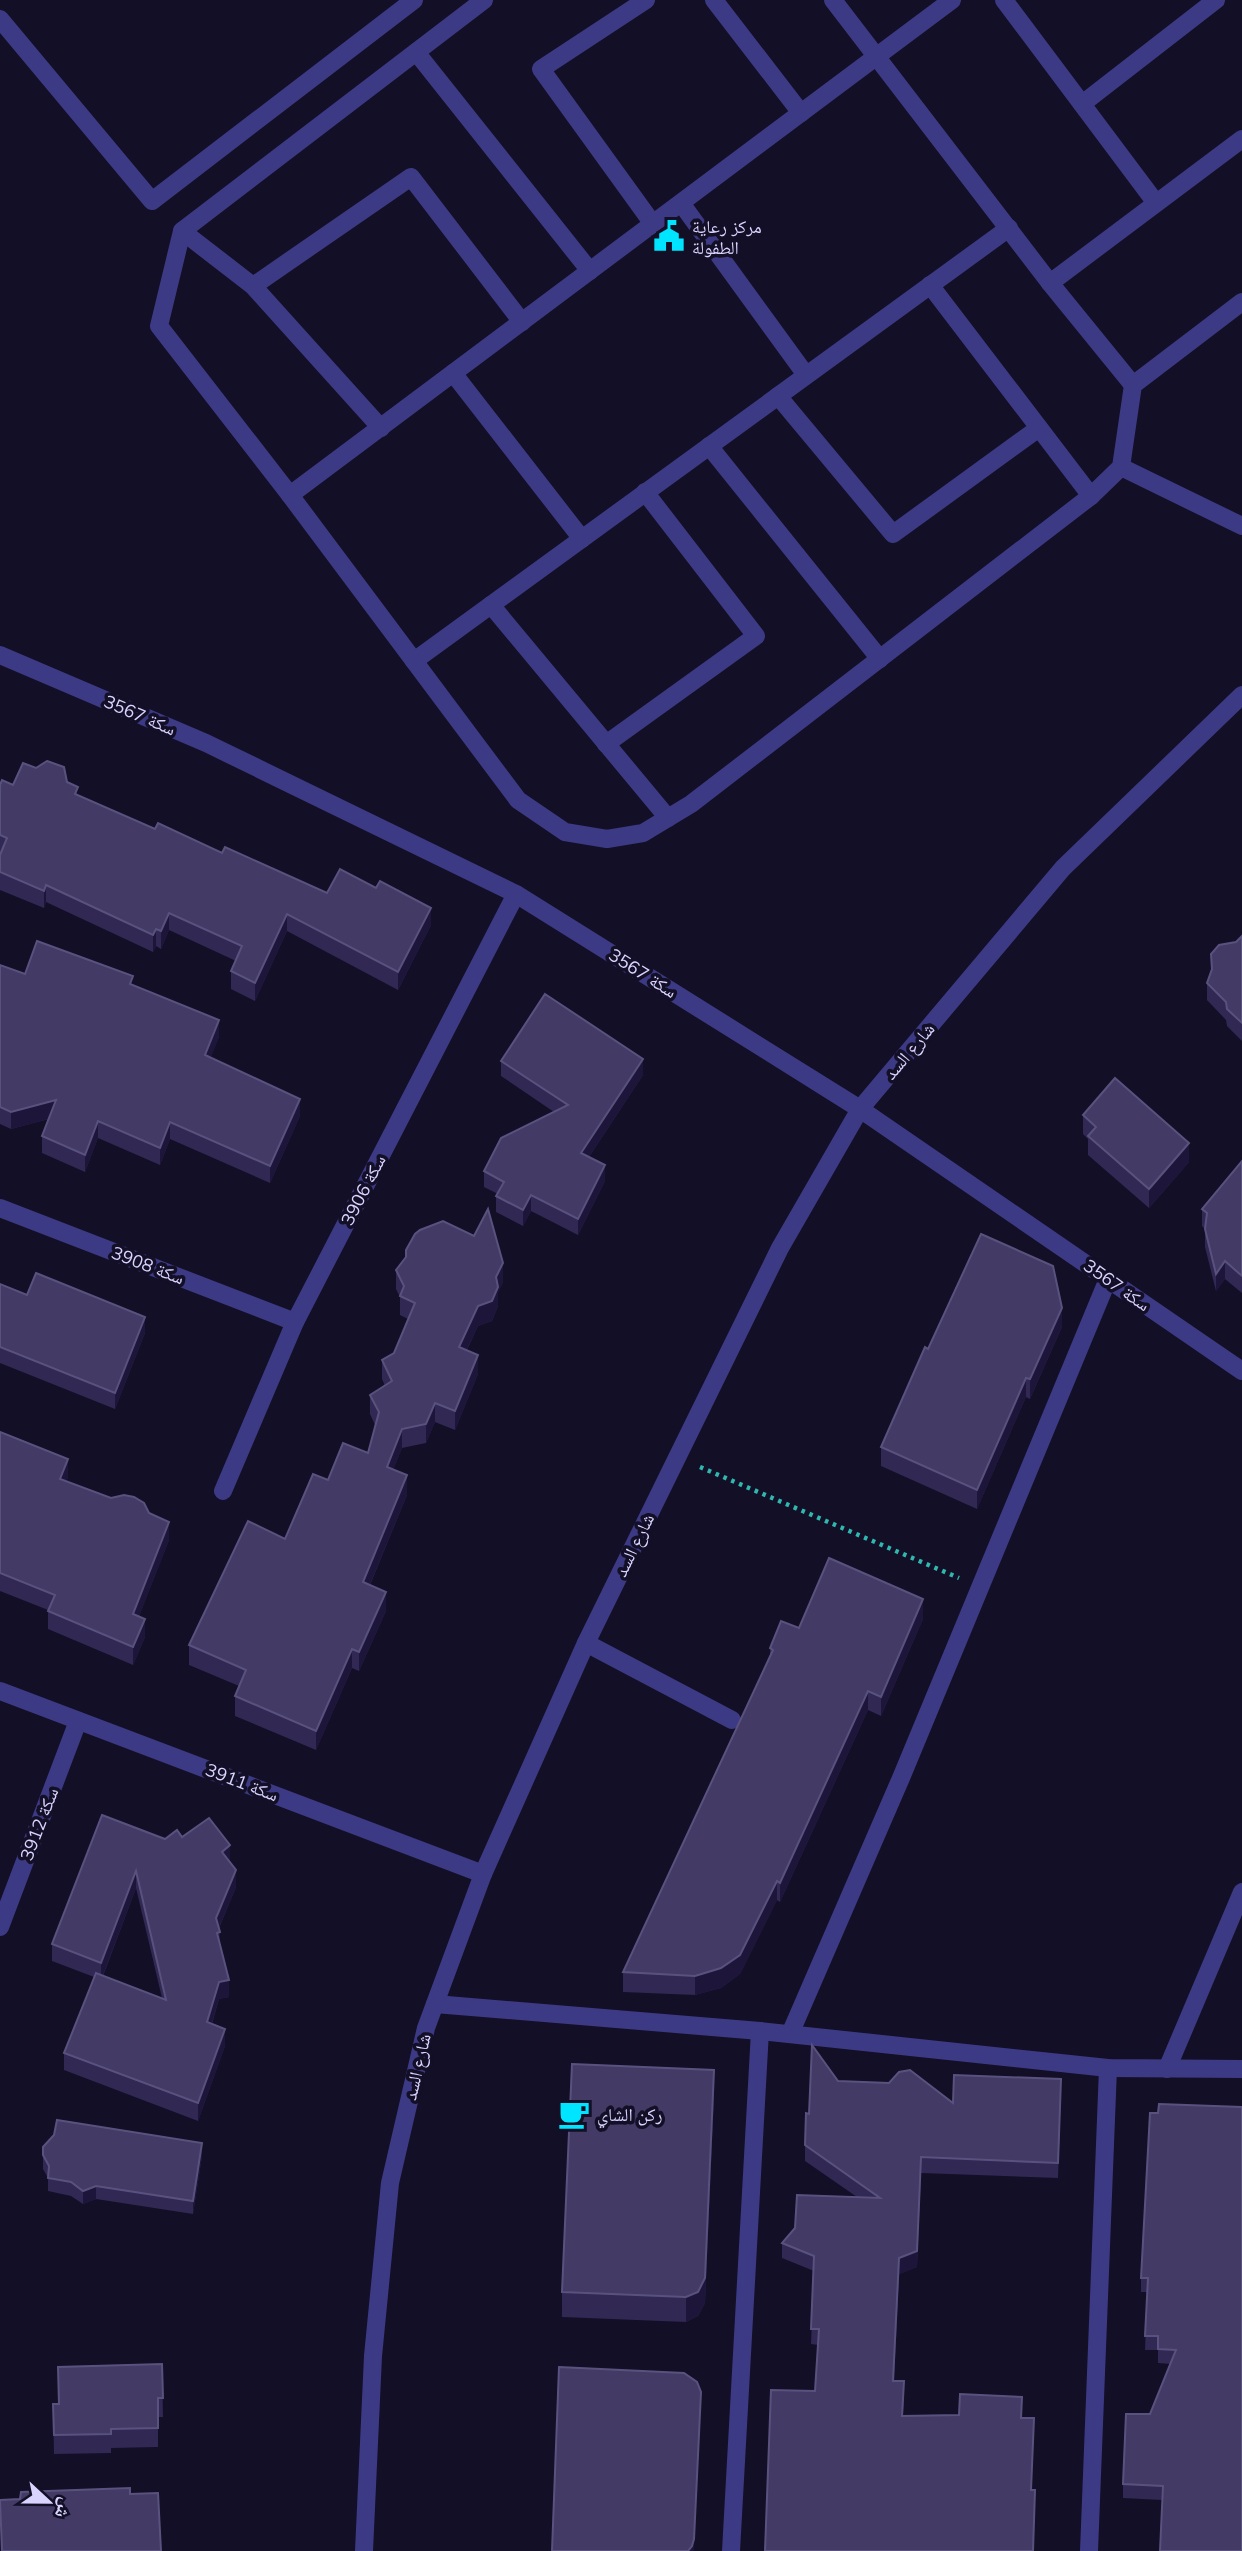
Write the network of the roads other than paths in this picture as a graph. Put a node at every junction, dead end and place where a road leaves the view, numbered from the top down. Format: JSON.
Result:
{"nodes":[{"id":1,"x":414,"y":0,"type":"edge"},
{"id":2,"x":484,"y":0,"type":"edge"},
{"id":3,"x":646,"y":0,"type":"edge"},
{"id":4,"x":713,"y":0,"type":"edge"},
{"id":5,"x":833,"y":0,"type":"edge"},
{"id":6,"x":952,"y":0,"type":"edge"},
{"id":7,"x":1004,"y":0,"type":"edge"},
{"id":8,"x":1216,"y":0,"type":"edge"},
{"id":9,"x":0,"y":19,"type":"edge"},
{"id":10,"x":416,"y":52,"type":"junction"},
{"id":11,"x":877,"y":56,"type":"junction"},
{"id":12,"x":1082,"y":104,"type":"junction"},
{"id":13,"x":801,"y":113,"type":"junction"},
{"id":14,"x":1242,"y":139,"type":"edge"},
{"id":15,"x":681,"y":203,"type":"junction"},
{"id":16,"x":1156,"y":203,"type":"junction"},
{"id":17,"x":653,"y":224,"type":"junction"},
{"id":18,"x":1009,"y":228,"type":"junction"},
{"id":19,"x":182,"y":231,"type":"junction"},
{"id":20,"x":590,"y":271,"type":"junction"},
{"id":21,"x":1050,"y":283,"type":"junction"},
{"id":22,"x":930,"y":285,"type":"junction"},
{"id":23,"x":253,"y":286,"type":"junction"},
{"id":24,"x":1242,"y":302,"type":"edge"},
{"id":25,"x":522,"y":322,"type":"junction"},
{"id":26,"x":453,"y":373,"type":"junction"},
{"id":27,"x":806,"y":375,"type":"junction"},
{"id":28,"x":1133,"y":385,"type":"junction"},
{"id":29,"x":778,"y":396,"type":"junction"},
{"id":30,"x":380,"y":428,"type":"junction"},
{"id":31,"x":1039,"y":428,"type":"junction"},
{"id":32,"x":709,"y":446,"type":"junction"},
{"id":33,"x":1121,"y":467,"type":"junction"},
{"id":34,"x":645,"y":492,"type":"junction"},
{"id":35,"x":290,"y":495,"type":"junction"},
{"id":36,"x":1091,"y":496,"type":"junction"},
{"id":37,"x":1242,"y":526,"type":"edge"},
{"id":38,"x":582,"y":538,"type":"junction"},
{"id":39,"x":491,"y":605,"type":"junction"},
{"id":40,"x":0,"y":655,"type":"edge"},
{"id":41,"x":880,"y":659,"type":"junction"},
{"id":42,"x":414,"y":661,"type":"junction"},
{"id":43,"x":1242,"y":695,"type":"edge"},
{"id":44,"x":606,"y":744,"type":"junction"},
{"id":45,"x":668,"y":818,"type":"junction"},
{"id":46,"x":516,"y":894,"type":"junction"},
{"id":47,"x":860,"y":1109,"type":"junction"},
{"id":48,"x":0,"y":1208,"type":"edge"},
{"id":49,"x":1108,"y":1279,"type":"junction"},
{"id":50,"x":295,"y":1322,"type":"junction"},
{"id":51,"x":1242,"y":1371,"type":"edge"},
{"id":52,"x":223,"y":1491,"type":"dead end"},
{"id":53,"x":586,"y":1643,"type":"junction"},
{"id":54,"x":0,"y":1691,"type":"edge"},
{"id":55,"x":732,"y":1720,"type":"dead end"},
{"id":56,"x":78,"y":1721,"type":"junction"},
{"id":57,"x":483,"y":1874,"type":"junction"},
{"id":58,"x":1242,"y":1892,"type":"edge"},
{"id":59,"x":0,"y":1927,"type":"edge"},
{"id":60,"x":435,"y":2004,"type":"junction"},
{"id":61,"x":760,"y":2031,"type":"junction"},
{"id":62,"x":790,"y":2034,"type":"junction"},
{"id":63,"x":1108,"y":2068,"type":"junction"},
{"id":64,"x":1167,"y":2069,"type":"junction"},
{"id":65,"x":1242,"y":2069,"type":"edge"},
{"id":66,"x":364,"y":2551,"type":"edge"},
{"id":67,"x":731,"y":2551,"type":"edge"},
{"id":68,"x":1089,"y":2551,"type":"edge"}],
"edges":[{"from":1,"to":9,"type":"street"},
{"from":2,"to":10,"type":"street"},
{"from":3,"to":17,"type":"street"},
{"from":4,"to":13,"type":"street"},
{"from":5,"to":11,"type":"street"},
{"from":6,"to":11,"type":"street"},
{"from":7,"to":12,"type":"street"},
{"from":8,"to":12,"type":"street"},
{"from":10,"to":19,"type":"street"},
{"from":10,"to":20,"type":"street"},
{"from":11,"to":13,"type":"street"},
{"from":11,"to":18,"type":"street"},
{"from":12,"to":16,"type":"street"},
{"from":13,"to":15,"type":"street"},
{"from":14,"to":16,"type":"street"},
{"from":15,"to":17,"type":"street"},
{"from":15,"to":27,"type":"street"},
{"from":16,"to":21,"type":"street"},
{"from":17,"to":20,"type":"street"},
{"from":18,"to":21,"type":"street"},
{"from":18,"to":22,"type":"street"},
{"from":19,"to":23,"type":"street"},
{"from":19,"to":35,"type":"street"},
{"from":20,"to":25,"type":"street"},
{"from":21,"to":28,"type":"street"},
{"from":22,"to":27,"type":"street"},
{"from":22,"to":31,"type":"street"},
{"from":23,"to":25,"type":"street"},
{"from":23,"to":30,"type":"street"},
{"from":24,"to":28,"type":"street"},
{"from":25,"to":26,"type":"street"},
{"from":26,"to":30,"type":"street"},
{"from":26,"to":38,"type":"street"},
{"from":27,"to":29,"type":"street"},
{"from":28,"to":33,"type":"street"},
{"from":29,"to":31,"type":"street"},
{"from":29,"to":32,"type":"street"},
{"from":30,"to":35,"type":"street"},
{"from":31,"to":36,"type":"street"},
{"from":32,"to":34,"type":"street"},
{"from":32,"to":41,"type":"street"},
{"from":33,"to":36,"type":"street"},
{"from":33,"to":37,"type":"street"},
{"from":34,"to":38,"type":"street"},
{"from":34,"to":44,"type":"street"},
{"from":35,"to":42,"type":"street"},
{"from":36,"to":41,"type":"street"},
{"from":38,"to":39,"type":"street"},
{"from":39,"to":42,"type":"street"},
{"from":39,"to":44,"type":"street"},
{"from":40,"to":46,"type":"street","name":"سكة 3567"},
{"from":41,"to":45,"type":"street"},
{"from":42,"to":45,"type":"street"},
{"from":43,"to":47,"type":"street","name":"شارع السد"},
{"from":44,"to":45,"type":"street"},
{"from":46,"to":47,"type":"street","name":"سكة 3567"},
{"from":46,"to":50,"type":"street","name":"سكة 3906"},
{"from":47,"to":49,"type":"street","name":"سكة 3567"},
{"from":47,"to":53,"type":"street","name":"شارع السد"},
{"from":48,"to":50,"type":"street","name":"سكة 3908"},
{"from":49,"to":51,"type":"street","name":"سكة 3567"},
{"from":49,"to":62,"type":"street"},
{"from":50,"to":52,"type":"street","name":"سكة 3906"},
{"from":53,"to":55,"type":"street"},
{"from":53,"to":57,"type":"street","name":"شارع السد"},
{"from":54,"to":56,"type":"street","name":"سكة 3911"},
{"from":56,"to":57,"type":"street","name":"سكة 3911"},
{"from":56,"to":59,"type":"street","name":"سكة 3912"},
{"from":57,"to":60,"type":"street","name":"شارع السد"},
{"from":58,"to":64,"type":"street"},
{"from":60,"to":61,"type":"street"},
{"from":60,"to":66,"type":"street","name":"شارع السد"},
{"from":61,"to":62,"type":"street"},
{"from":61,"to":67,"type":"street"},
{"from":62,"to":63,"type":"street"},
{"from":63,"to":64,"type":"street"},
{"from":63,"to":68,"type":"street"},
{"from":64,"to":65,"type":"street"}]}
